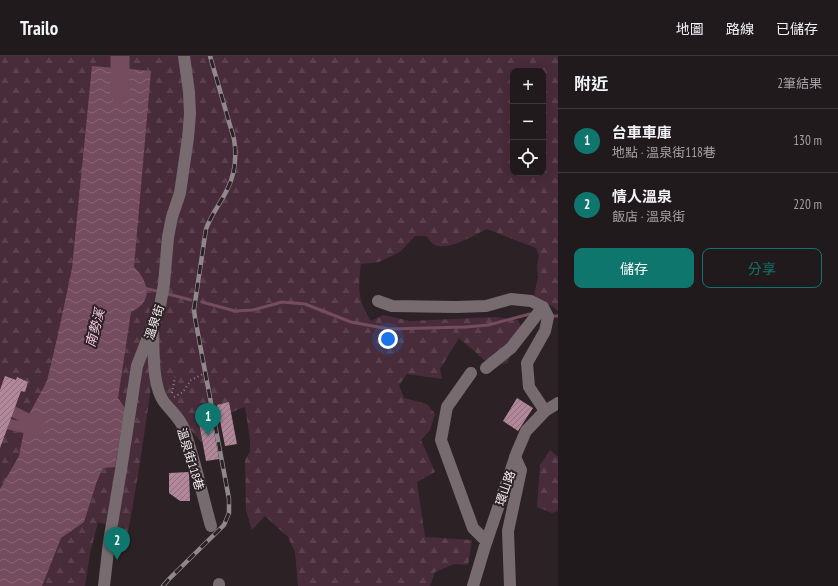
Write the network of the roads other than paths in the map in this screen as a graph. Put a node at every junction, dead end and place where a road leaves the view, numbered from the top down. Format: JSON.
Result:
{"nodes":[{"id":1,"x":184,"y":56,"type":"edge"},
{"id":2,"x":378,"y":301,"type":"dead end"},
{"id":3,"x":543,"y":308,"type":"junction"},
{"id":4,"x":153,"y":326,"type":"junction"},
{"id":5,"x":486,"y":368,"type":"dead end"},
{"id":6,"x":470,"y":373,"type":"dead end"},
{"id":7,"x":558,"y":403,"type":"edge"},
{"id":8,"x":545,"y":411,"type":"junction"},
{"id":9,"x":515,"y":457,"type":"junction"},
{"id":10,"x":211,"y":526,"type":"dead end"},
{"id":11,"x":486,"y":541,"type":"junction"},
{"id":12,"x":104,"y":586,"type":"edge"},
{"id":13,"x":473,"y":586,"type":"edge"},
{"id":14,"x":510,"y":586,"type":"edge"}],
"edges":[{"from":1,"to":4,"type":"street","name":"溫泉街"},
{"from":2,"to":3,"type":"street"},
{"from":3,"to":5,"type":"street"},
{"from":3,"to":8,"type":"street"},
{"from":4,"to":10,"type":"street","name":"溫泉街118巷"},
{"from":4,"to":12,"type":"street","name":"溫泉街"},
{"from":6,"to":11,"type":"street"},
{"from":7,"to":8,"type":"street","name":"環山路"},
{"from":8,"to":9,"type":"street","name":"環山路"},
{"from":9,"to":11,"type":"street","name":"環山路"},
{"from":9,"to":14,"type":"street"},
{"from":11,"to":13,"type":"street","name":"環山路"}]}
